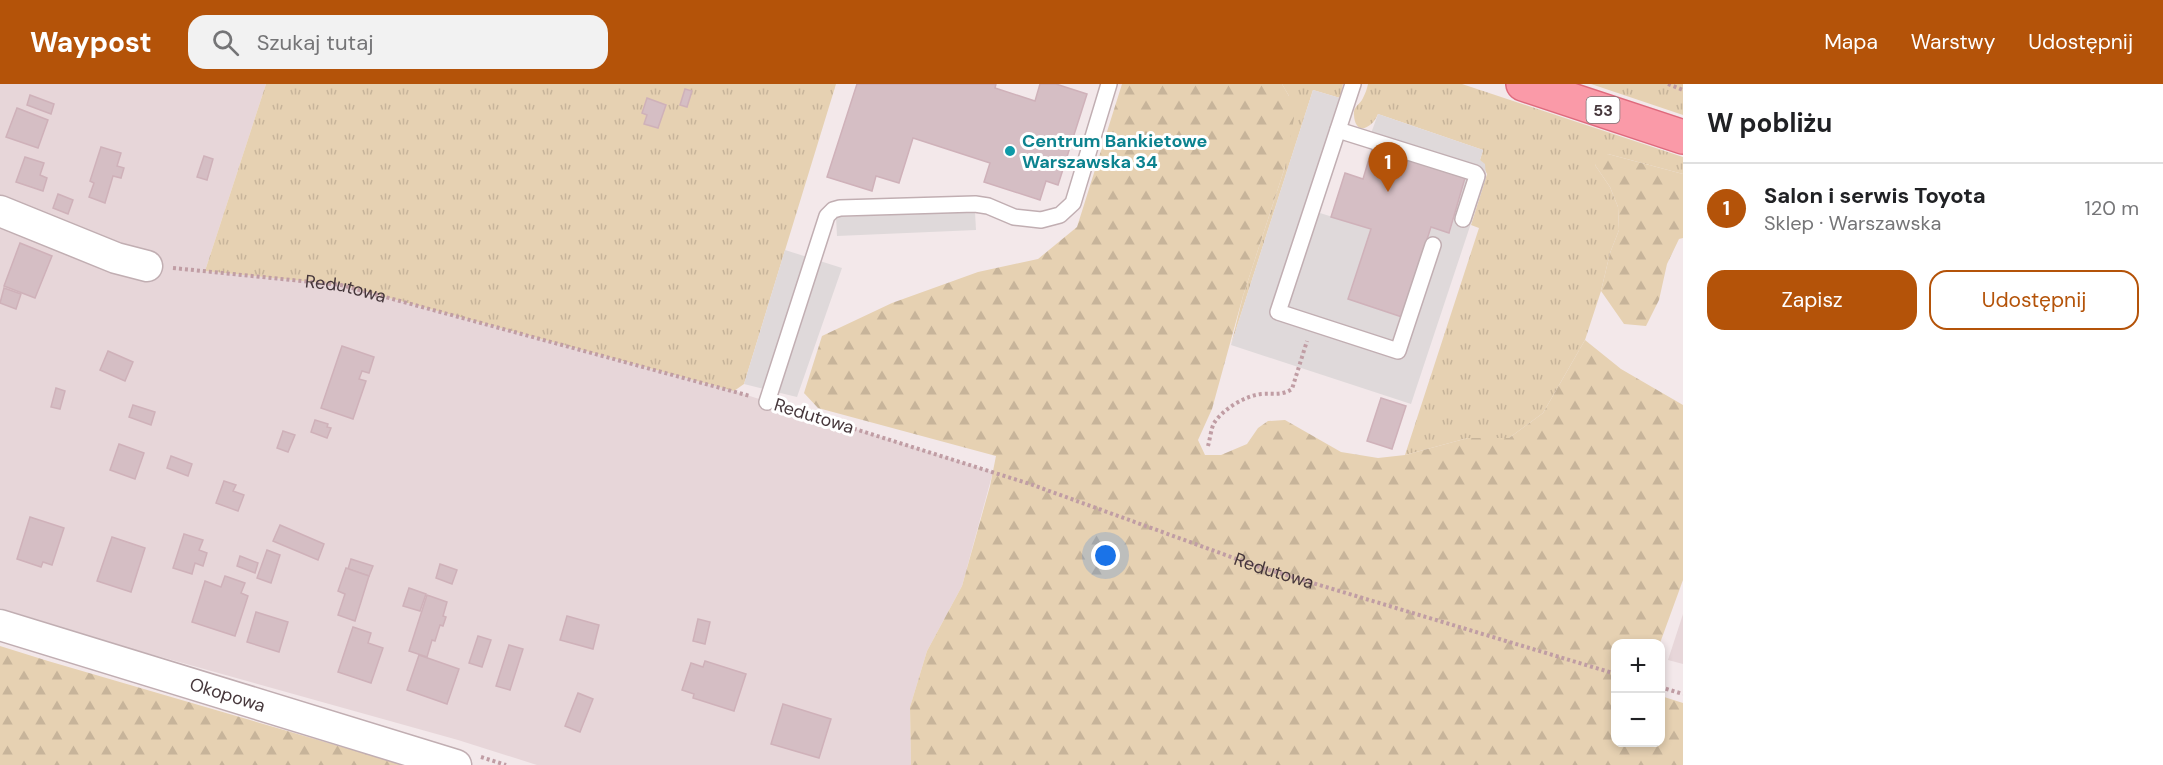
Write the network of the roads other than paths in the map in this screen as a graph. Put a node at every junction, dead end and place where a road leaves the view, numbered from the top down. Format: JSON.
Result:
{"nodes":[{"id":1,"x":1108,"y":84,"type":"edge"},
{"id":2,"x":1353,"y":84,"type":"edge"},
{"id":3,"x":1523,"y":84,"type":"edge"},
{"id":4,"x":1338,"y":130,"type":"junction"},
{"id":5,"x":1683,"y":137,"type":"edge"},
{"id":6,"x":0,"y":211,"type":"edge"},
{"id":7,"x":1463,"y":219,"type":"dead end"},
{"id":8,"x":1433,"y":245,"type":"dead end"},
{"id":9,"x":147,"y":266,"type":"road end"},
{"id":10,"x":767,"y":402,"type":"road end"},
{"id":11,"x":0,"y":625,"type":"edge"},
{"id":12,"x":456,"y":765,"type":"edge"}],
"edges":[{"from":1,"to":10,"type":"lane"},
{"from":2,"to":4,"type":"lane"},
{"from":3,"to":5,"type":"main road","number":"53"},
{"from":4,"to":7,"type":"lane"},
{"from":4,"to":8,"type":"lane"},
{"from":6,"to":9,"type":"street"},
{"from":11,"to":12,"type":"street","name":"Okopowa"}]}
